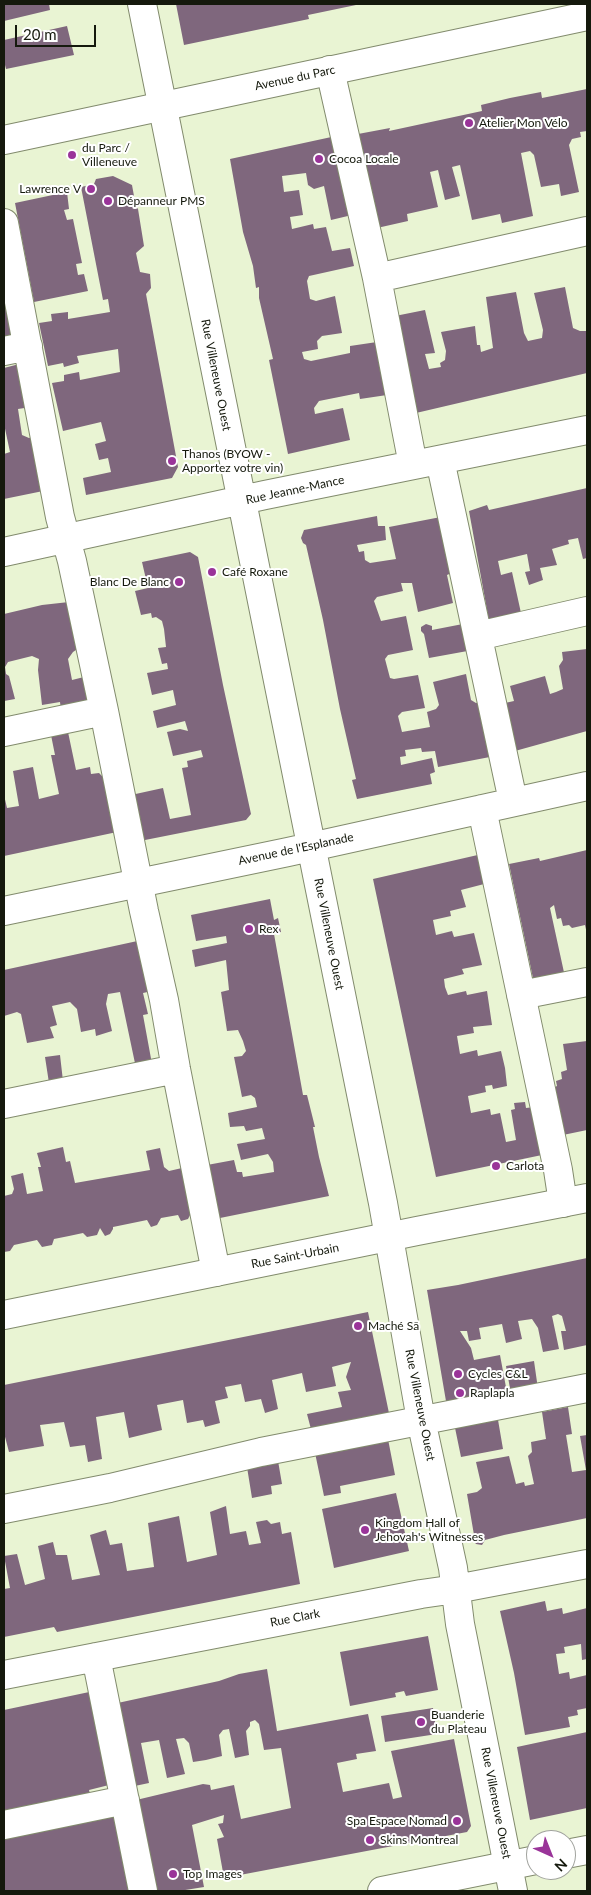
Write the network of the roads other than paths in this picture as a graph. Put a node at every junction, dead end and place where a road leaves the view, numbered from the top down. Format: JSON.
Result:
{"nodes":[{"id":1,"x":142,"y":4,"type":"edge"},
{"id":2,"x":587,"y":16,"type":"edge"},
{"id":3,"x":330,"y":70,"type":"junction"},
{"id":4,"x":162,"y":106,"type":"junction"},
{"id":5,"x":4,"y":140,"type":"edge"},
{"id":6,"x":4,"y":222,"type":"edge"},
{"id":7,"x":587,"y":232,"type":"edge"},
{"id":8,"x":376,"y":278,"type":"junction"},
{"id":9,"x":16,"y":349,"type":"edge"},
{"id":10,"x":587,"y":430,"type":"edge"},
{"id":11,"x":440,"y":460,"type":"junction"},
{"id":12,"x":413,"y":465,"type":"junction"},
{"id":13,"x":242,"y":501,"type":"junction"},
{"id":14,"x":66,"y":538,"type":"junction"},
{"id":15,"x":4,"y":552,"type":"edge"},
{"id":16,"x":587,"y":611,"type":"edge"},
{"id":17,"x":478,"y":636,"type":"junction"},
{"id":18,"x":104,"y":711,"type":"junction"},
{"id":19,"x":4,"y":732,"type":"edge"},
{"id":20,"x":587,"y":786,"type":"edge"},
{"id":21,"x":514,"y":801,"type":"junction"},
{"id":22,"x":482,"y":809,"type":"junction"},
{"id":23,"x":310,"y":846,"type":"junction"},
{"id":24,"x":139,"y":883,"type":"junction"},
{"id":25,"x":4,"y":911,"type":"edge"},
{"id":26,"x":587,"y":982,"type":"edge"},
{"id":27,"x":521,"y":995,"type":"junction"},
{"id":28,"x":176,"y":1069,"type":"junction"},
{"id":29,"x":4,"y":1104,"type":"edge"},
{"id":30,"x":575,"y":1200,"type":"edge"},
{"id":31,"x":388,"y":1237,"type":"junction"},
{"id":32,"x":216,"y":1272,"type":"junction"},
{"id":33,"x":4,"y":1315,"type":"edge"},
{"id":34,"x":587,"y":1388,"type":"edge"},
{"id":35,"x":422,"y":1420,"type":"junction"},
{"id":36,"x":4,"y":1509,"type":"edge"},
{"id":37,"x":587,"y":1564,"type":"edge"},
{"id":38,"x":456,"y":1589,"type":"junction"},
{"id":39,"x":96,"y":1657,"type":"junction"},
{"id":40,"x":4,"y":1675,"type":"edge"},
{"id":41,"x":125,"y":1800,"type":"junction"},
{"id":42,"x":4,"y":1825,"type":"edge"},
{"id":43,"x":526,"y":1867,"type":"edge"},
{"id":44,"x":511,"y":1878,"type":"edge"},
{"id":45,"x":143,"y":1891,"type":"edge"},
{"id":46,"x":382,"y":1891,"type":"edge"}],
"edges":[{"from":1,"to":4,"type":"street","name":"Rue Villeneuve Ouest"},
{"from":2,"to":3,"type":"street","name":"Avenue du Parc"},
{"from":3,"to":4,"type":"street","name":"Avenue du Parc"},
{"from":3,"to":8,"type":"street"},
{"from":4,"to":5,"type":"street","name":"Avenue du Parc"},
{"from":4,"to":13,"type":"street","name":"Rue Villeneuve Ouest"},
{"from":6,"to":9,"type":"street"},
{"from":7,"to":8,"type":"street"},
{"from":8,"to":12,"type":"street"},
{"from":9,"to":14,"type":"street"},
{"from":10,"to":11,"type":"street","name":"Rue Jeanne-Mance"},
{"from":11,"to":12,"type":"street","name":"Rue Jeanne-Mance"},
{"from":11,"to":17,"type":"street"},
{"from":12,"to":13,"type":"street","name":"Rue Jeanne-Mance"},
{"from":13,"to":14,"type":"street","name":"Rue Jeanne-Mance"},
{"from":13,"to":23,"type":"street","name":"Rue Villeneuve Ouest"},
{"from":14,"to":15,"type":"street","name":"Rue Jeanne-Mance"},
{"from":14,"to":18,"type":"street"},
{"from":16,"to":17,"type":"street"},
{"from":17,"to":21,"type":"street"},
{"from":18,"to":19,"type":"street"},
{"from":18,"to":24,"type":"street"},
{"from":20,"to":21,"type":"street","name":"Avenue de l'Esplanade"},
{"from":21,"to":22,"type":"street","name":"Avenue de l'Esplanade"},
{"from":22,"to":23,"type":"street","name":"Avenue de l'Esplanade"},
{"from":22,"to":27,"type":"street"},
{"from":23,"to":24,"type":"street","name":"Avenue de l'Esplanade"},
{"from":23,"to":31,"type":"street","name":"Rue Villeneuve Ouest"},
{"from":24,"to":25,"type":"street","name":"Avenue de l'Esplanade"},
{"from":24,"to":28,"type":"street"},
{"from":26,"to":27,"type":"street"},
{"from":27,"to":30,"type":"street"},
{"from":28,"to":29,"type":"street"},
{"from":28,"to":32,"type":"street"},
{"from":30,"to":31,"type":"street","name":"Rue Saint-Urbain"},
{"from":31,"to":32,"type":"street","name":"Rue Saint-Urbain"},
{"from":31,"to":35,"type":"street","name":"Rue Villeneuve Ouest"},
{"from":32,"to":33,"type":"street","name":"Rue Saint-Urbain"},
{"from":34,"to":35,"type":"street"},
{"from":35,"to":36,"type":"street"},
{"from":35,"to":38,"type":"street","name":"Rue Villeneuve Ouest"},
{"from":37,"to":38,"type":"street","name":"Rue Clark"},
{"from":38,"to":39,"type":"street","name":"Rue Clark"},
{"from":38,"to":44,"type":"street","name":"Rue Villeneuve Ouest"},
{"from":39,"to":40,"type":"street","name":"Rue Clark"},
{"from":39,"to":41,"type":"street"},
{"from":41,"to":42,"type":"street"},
{"from":41,"to":45,"type":"street"},
{"from":43,"to":44,"type":"street"},
{"from":44,"to":46,"type":"street"}]}
